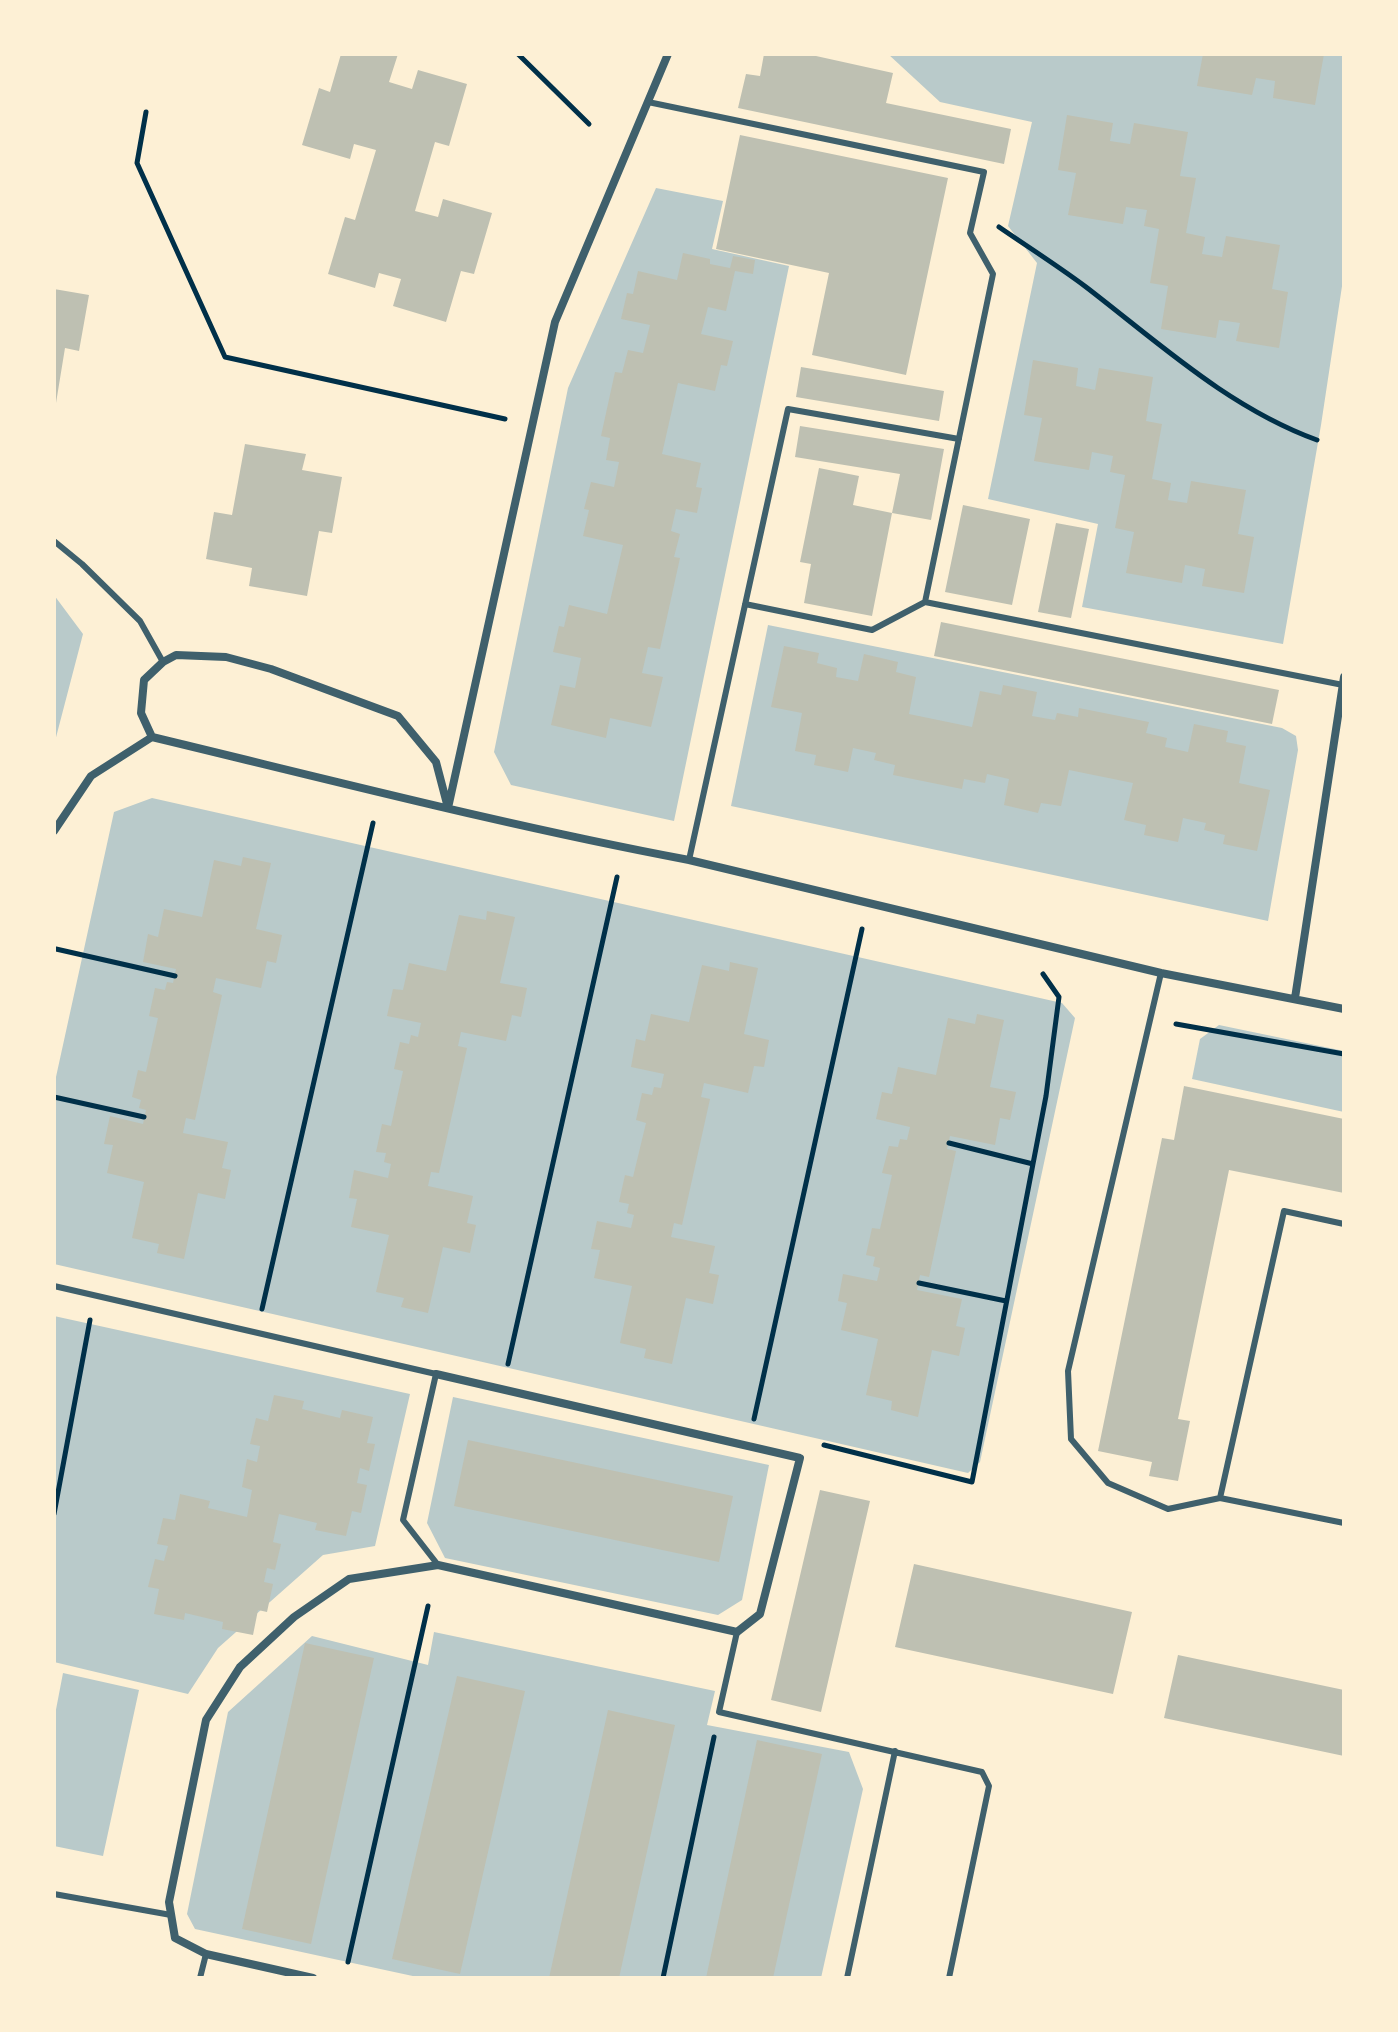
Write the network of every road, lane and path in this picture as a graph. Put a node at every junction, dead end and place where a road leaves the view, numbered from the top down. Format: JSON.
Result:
{"nodes":[{"id":1,"x":518,"y":54,"type":"edge"},
{"id":2,"x":668,"y":54,"type":"edge"},
{"id":3,"x":648,"y":102,"type":"junction"},
{"id":4,"x":146,"y":112,"type":"dead end"},
{"id":5,"x":589,"y":124,"type":"dead end"},
{"id":6,"x":976,"y":210,"type":"junction"},
{"id":7,"x":510,"y":420,"type":"dead end"},
{"id":8,"x":959,"y":439,"type":"junction"},
{"id":9,"x":1317,"y":440,"type":"dead end"},
{"id":10,"x":54,"y":541,"type":"edge"},
{"id":11,"x":925,"y":602,"type":"junction"},
{"id":12,"x":745,"y":604,"type":"junction"},
{"id":13,"x":163,"y":662,"type":"junction"},
{"id":14,"x":1344,"y":677,"type":"edge"},
{"id":15,"x":1343,"y":685,"type":"edge"},
{"id":16,"x":1340,"y":721,"type":"edge"},
{"id":17,"x":152,"y":737,"type":"junction"},
{"id":18,"x":448,"y":808,"type":"junction"},
{"id":19,"x":373,"y":823,"type":"dead end"},
{"id":20,"x":54,"y":831,"type":"edge"},
{"id":21,"x":689,"y":860,"type":"junction"},
{"id":22,"x":617,"y":877,"type":"dead end"},
{"id":23,"x":862,"y":928,"type":"dead end"},
{"id":24,"x":56,"y":949,"type":"edge"},
{"id":25,"x":1036,"y":963,"type":"dead end"},
{"id":26,"x":1161,"y":973,"type":"junction"},
{"id":27,"x":175,"y":976,"type":"dead end"},
{"id":28,"x":1295,"y":998,"type":"junction"},
{"id":29,"x":1344,"y":1009,"type":"edge"},
{"id":30,"x":1162,"y":1022,"type":"dead end"},
{"id":31,"x":1344,"y":1054,"type":"edge"},
{"id":32,"x":54,"y":1097,"type":"edge"},
{"id":33,"x":144,"y":1117,"type":"dead end"},
{"id":34,"x":949,"y":1143,"type":"dead end"},
{"id":35,"x":1033,"y":1164,"type":"junction"},
{"id":36,"x":1344,"y":1224,"type":"edge"},
{"id":37,"x":919,"y":1283,"type":"dead end"},
{"id":38,"x":54,"y":1286,"type":"edge"},
{"id":39,"x":94,"y":1295,"type":"junction"},
{"id":40,"x":1006,"y":1301,"type":"junction"},
{"id":41,"x":257,"y":1332,"type":"junction"},
{"id":42,"x":436,"y":1374,"type":"junction"},
{"id":43,"x":502,"y":1389,"type":"junction"},
{"id":44,"x":811,"y":1442,"type":"dead end"},
{"id":45,"x":748,"y":1446,"type":"junction"},
{"id":46,"x":1220,"y":1498,"type":"junction"},
{"id":47,"x":54,"y":1514,"type":"edge"},
{"id":48,"x":1344,"y":1523,"type":"edge"},
{"id":49,"x":438,"y":1565,"type":"junction"},
{"id":50,"x":428,"y":1606,"type":"dead end"},
{"id":51,"x":737,"y":1632,"type":"junction"},
{"id":52,"x":719,"y":1712,"type":"junction"},
{"id":53,"x":895,"y":1751,"type":"junction"},
{"id":54,"x":54,"y":1894,"type":"edge"},
{"id":55,"x":171,"y":1915,"type":"junction"},
{"id":56,"x":206,"y":1954,"type":"junction"},
{"id":57,"x":348,"y":1962,"type":"dead end"},
{"id":58,"x":200,"y":1978,"type":"edge"},
{"id":59,"x":313,"y":1978,"type":"edge"},
{"id":60,"x":663,"y":1978,"type":"edge"},
{"id":61,"x":847,"y":1978,"type":"edge"},
{"id":62,"x":949,"y":1978,"type":"edge"}],
"edges":[{"from":1,"to":5,"type":"path"},
{"from":2,"to":3,"type":"street"},
{"from":3,"to":6,"type":"lane"},
{"from":3,"to":18,"type":"street"},
{"from":4,"to":7,"type":"path"},
{"from":6,"to":8,"type":"lane"},
{"from":6,"to":9,"type":"path"},
{"from":8,"to":11,"type":"lane"},
{"from":8,"to":12,"type":"lane"},
{"from":10,"to":13,"type":"lane"},
{"from":11,"to":12,"type":"lane"},
{"from":11,"to":15,"type":"lane"},
{"from":12,"to":21,"type":"lane"},
{"from":13,"to":17,"type":"street"},
{"from":13,"to":18,"type":"street"},
{"from":14,"to":15,"type":"street"},
{"from":15,"to":16,"type":"street"},
{"from":16,"to":28,"type":"street"},
{"from":17,"to":18,"type":"street"},
{"from":17,"to":20,"type":"street"},
{"from":18,"to":21,"type":"street"},
{"from":19,"to":41,"type":"path"},
{"from":21,"to":26,"type":"street"},
{"from":22,"to":43,"type":"path"},
{"from":23,"to":45,"type":"path"},
{"from":24,"to":27,"type":"path"},
{"from":25,"to":35,"type":"path"},
{"from":26,"to":28,"type":"street"},
{"from":26,"to":46,"type":"lane"},
{"from":28,"to":29,"type":"street"},
{"from":30,"to":31,"type":"path"},
{"from":32,"to":33,"type":"path"},
{"from":34,"to":35,"type":"path"},
{"from":35,"to":40,"type":"path"},
{"from":36,"to":46,"type":"lane"},
{"from":37,"to":40,"type":"path"},
{"from":38,"to":39,"type":"lane"},
{"from":39,"to":41,"type":"lane"},
{"from":39,"to":47,"type":"path"},
{"from":40,"to":44,"type":"path"},
{"from":41,"to":42,"type":"lane"},
{"from":42,"to":43,"type":"street"},
{"from":42,"to":49,"type":"lane"},
{"from":43,"to":45,"type":"street"},
{"from":45,"to":51,"type":"street"},
{"from":46,"to":48,"type":"lane"},
{"from":49,"to":51,"type":"street"},
{"from":49,"to":55,"type":"street"},
{"from":50,"to":57,"type":"path"},
{"from":51,"to":52,"type":"lane"},
{"from":52,"to":53,"type":"lane"},
{"from":52,"to":60,"type":"path"},
{"from":53,"to":61,"type":"lane"},
{"from":53,"to":62,"type":"lane"},
{"from":54,"to":55,"type":"lane"},
{"from":55,"to":56,"type":"street"},
{"from":56,"to":58,"type":"lane"},
{"from":56,"to":59,"type":"street"}]}
